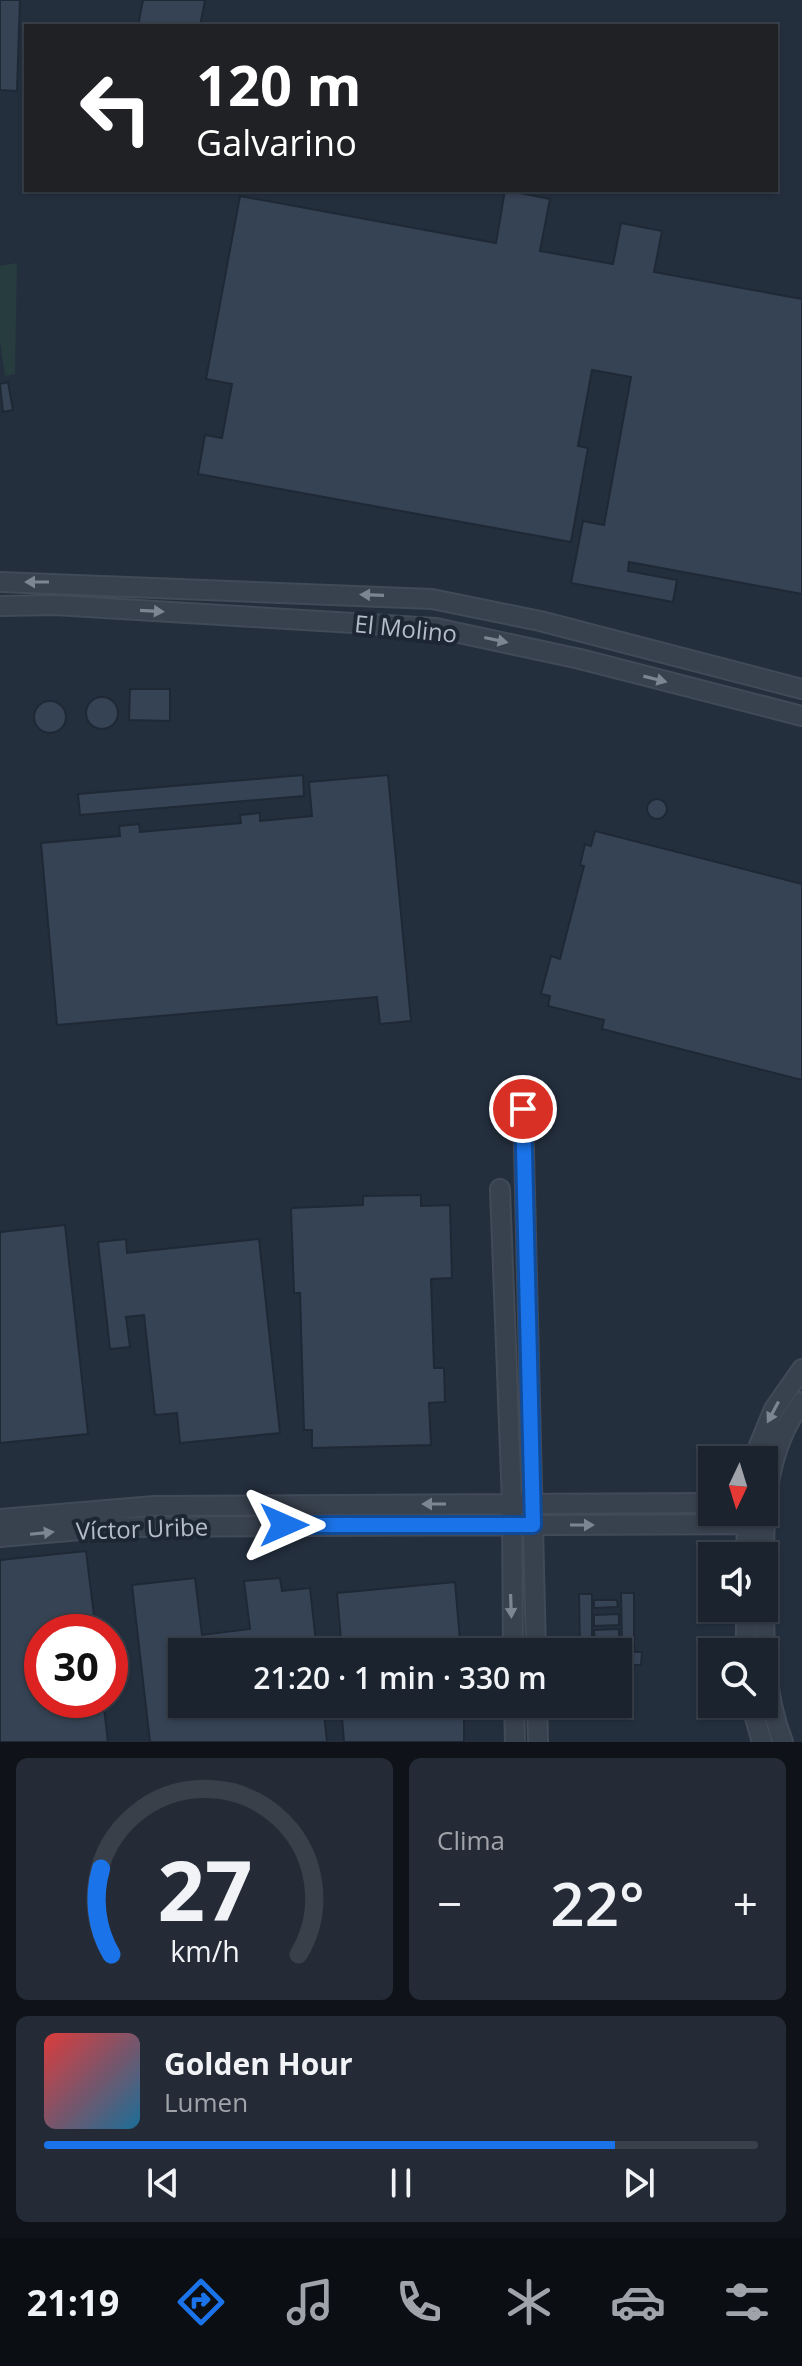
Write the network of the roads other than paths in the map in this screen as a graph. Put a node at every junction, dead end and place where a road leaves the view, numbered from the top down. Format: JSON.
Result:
{"nodes":[{"id":1,"x":0,"y":582,"type":"edge"},
{"id":2,"x":450,"y":602,"type":"junction"},
{"id":3,"x":0,"y":606,"type":"edge"},
{"id":4,"x":440,"y":629,"type":"junction"},
{"id":5,"x":753,"y":676,"type":"junction"},
{"id":6,"x":802,"y":689,"type":"edge"},
{"id":7,"x":746,"y":702,"type":"junction"},
{"id":8,"x":802,"y":716,"type":"edge"},
{"id":9,"x":523,"y":1109,"type":"dead end"},
{"id":10,"x":500,"y":1189,"type":"dead end"},
{"id":11,"x":528,"y":1258,"type":"junction"},
{"id":12,"x":503,"y":1259,"type":"junction"},
{"id":13,"x":802,"y":1369,"type":"edge"},
{"id":14,"x":802,"y":1402,"type":"edge"},
{"id":15,"x":759,"y":1446,"type":"edge"},
{"id":16,"x":778,"y":1449,"type":"edge"},
{"id":17,"x":535,"y":1502,"type":"junction"},
{"id":18,"x":512,"y":1503,"type":"junction"},
{"id":19,"x":698,"y":1503,"type":"edge"},
{"id":20,"x":154,"y":1506,"type":"junction"},
{"id":21,"x":698,"y":1517,"type":"edge"},
{"id":22,"x":0,"y":1519,"type":"edge"},
{"id":23,"x":533,"y":1525,"type":"junction"},
{"id":24,"x":154,"y":1526,"type":"junction"},
{"id":25,"x":509,"y":1527,"type":"junction"},
{"id":26,"x":0,"y":1537,"type":"edge"},
{"id":27,"x":764,"y":1622,"type":"edge"},
{"id":28,"x":513,"y":1638,"type":"edge"},
{"id":29,"x":536,"y":1638,"type":"edge"},
{"id":30,"x":514,"y":1718,"type":"edge"},
{"id":31,"x":537,"y":1718,"type":"edge"},
{"id":32,"x":755,"y":1718,"type":"edge"},
{"id":33,"x":515,"y":1742,"type":"edge"},
{"id":34,"x":538,"y":1742,"type":"edge"},
{"id":35,"x":762,"y":1742,"type":"edge"},
{"id":36,"x":783,"y":1742,"type":"edge"}],
"edges":[{"from":2,"to":1,"type":"street","name":"El Molino","one_way":true},
{"from":2,"to":4,"type":"street"},
{"from":2,"to":5,"type":"street","name":"El Molino"},
{"from":3,"to":4,"type":"street","name":"El Molino","one_way":true},
{"from":4,"to":7,"type":"street","name":"El Molino","one_way":true},
{"from":5,"to":6,"type":"street","name":"El Molino"},
{"from":5,"to":7,"type":"street"},
{"from":7,"to":8,"type":"street","name":"El Molino"},
{"from":9,"to":11,"type":"street"},
{"from":10,"to":12,"type":"street"},
{"from":11,"to":12,"type":"street"},
{"from":11,"to":17,"type":"street"},
{"from":12,"to":18,"type":"street"},
{"from":13,"to":15,"type":"street","one_way":true},
{"from":14,"to":16,"type":"street"},
{"from":17,"to":18,"type":"street","name":"Víctor Uribe"},
{"from":17,"to":19,"type":"street","name":"Víctor Uribe"},
{"from":17,"to":23,"type":"street"},
{"from":18,"to":20,"type":"street","name":"Víctor Uribe","one_way":true},
{"from":18,"to":25,"type":"street"},
{"from":20,"to":22,"type":"street","name":"Víctor Uribe"},
{"from":20,"to":24,"type":"street"},
{"from":23,"to":21,"type":"street","name":"Víctor Uribe","one_way":true},
{"from":23,"to":25,"type":"street","name":"Víctor Uribe"},
{"from":23,"to":29,"type":"street"},
{"from":24,"to":25,"type":"street","name":"Víctor Uribe"},
{"from":26,"to":24,"type":"street","name":"Víctor Uribe","one_way":true},
{"from":25,"to":28,"type":"street","one_way":true},
{"from":27,"to":36,"type":"street"},
{"from":30,"to":33,"type":"street"},
{"from":31,"to":34,"type":"street"},
{"from":32,"to":35,"type":"street"}]}
